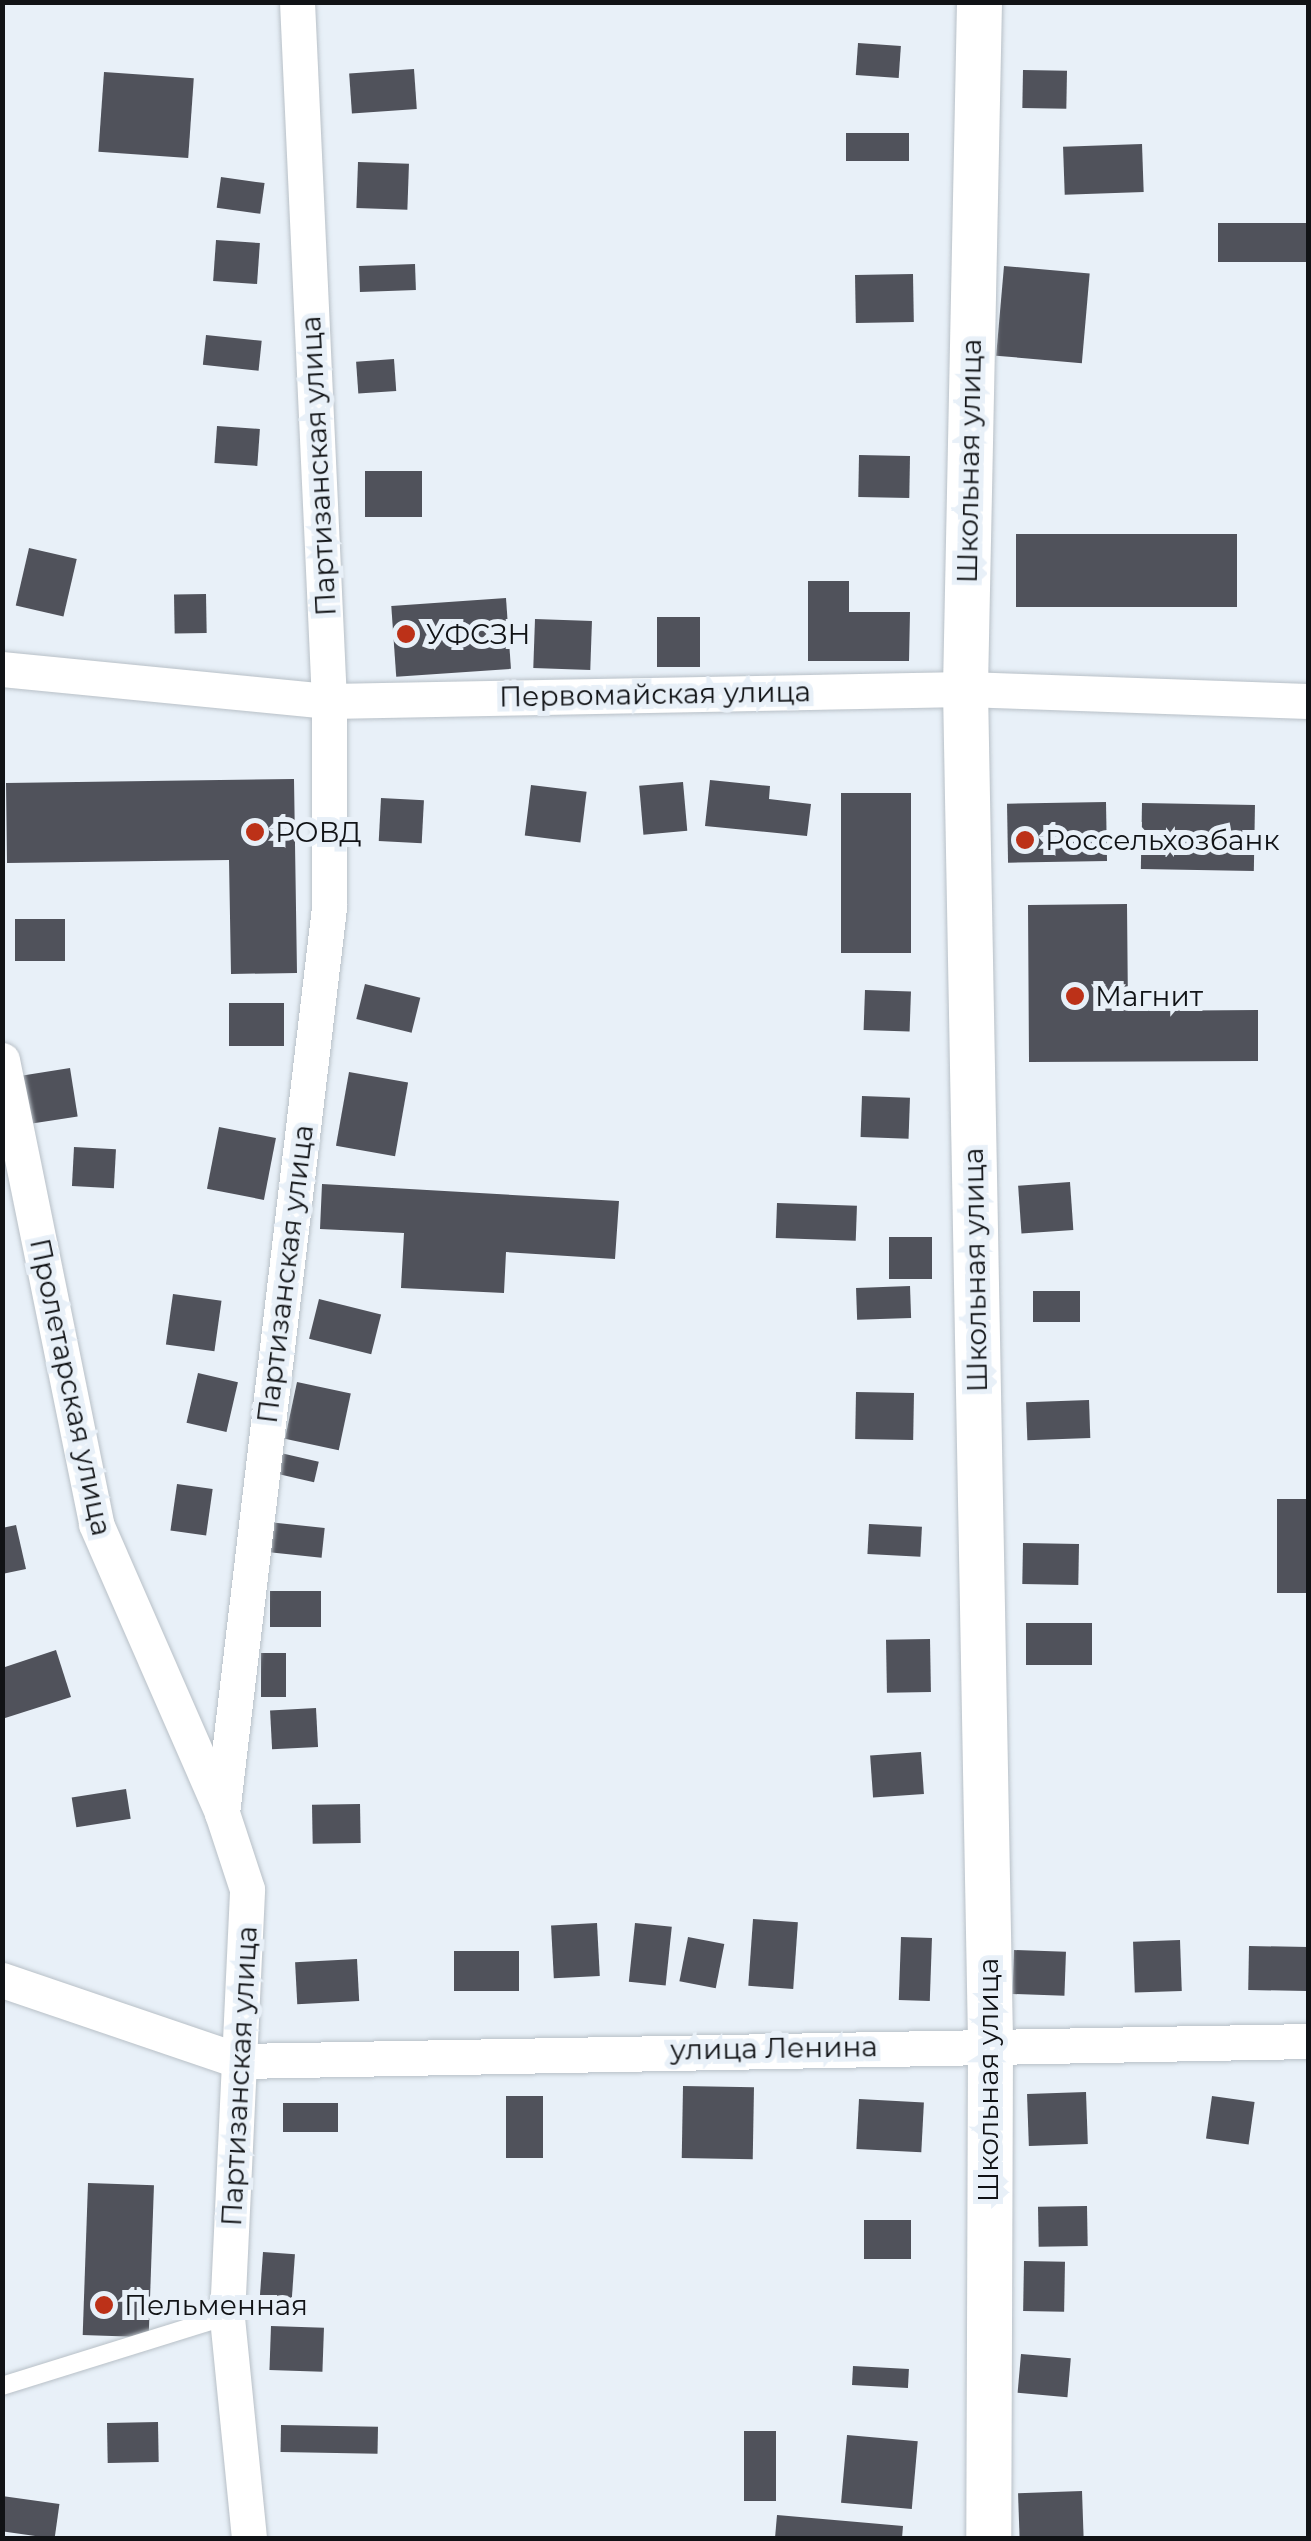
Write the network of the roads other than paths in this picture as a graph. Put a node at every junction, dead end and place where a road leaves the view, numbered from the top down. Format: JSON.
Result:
{"nodes":[{"id":1,"x":298,"y":2,"type":"edge"},
{"id":2,"x":978,"y":2,"type":"edge"},
{"id":3,"x":2,"y":670,"type":"edge"},
{"id":4,"x":965,"y":689,"type":"junction"},
{"id":5,"x":329,"y":700,"type":"junction"},
{"id":6,"x":1308,"y":701,"type":"edge"},
{"id":7,"x":2,"y":1060,"type":"edge"},
{"id":8,"x":222,"y":1813,"type":"junction"},
{"id":9,"x":2,"y":1980,"type":"edge"},
{"id":10,"x":1308,"y":2041,"type":"edge"},
{"id":11,"x":990,"y":2044,"type":"junction"},
{"id":12,"x":240,"y":2061,"type":"junction"},
{"id":13,"x":227,"y":2316,"type":"junction"},
{"id":14,"x":2,"y":2386,"type":"edge"},
{"id":15,"x":249,"y":2538,"type":"edge"},
{"id":16,"x":988,"y":2538,"type":"edge"}],
"edges":[{"from":1,"to":5,"type":"street","name":"Партизанская улица"},
{"from":2,"to":4,"type":"street","name":"Школьная улица"},
{"from":3,"to":5,"type":"street","name":"Первомайская улица"},
{"from":4,"to":5,"type":"street","name":"Первомайская улица"},
{"from":4,"to":6,"type":"street","name":"Первомайская улица"},
{"from":4,"to":11,"type":"street","name":"Школьная улица"},
{"from":5,"to":8,"type":"street","name":"Партизанская улица"},
{"from":7,"to":8,"type":"street","name":"Пролетарская улица"},
{"from":8,"to":12,"type":"street","name":"Партизанская улица"},
{"from":9,"to":12,"type":"street"},
{"from":10,"to":11,"type":"street","name":"улица Ленина"},
{"from":11,"to":12,"type":"street","name":"улица Ленина"},
{"from":11,"to":16,"type":"street","name":"Школьная улица"},
{"from":12,"to":13,"type":"street","name":"Партизанская улица"},
{"from":13,"to":14,"type":"lane"},
{"from":13,"to":15,"type":"street","name":"Партизанская улица"}]}
